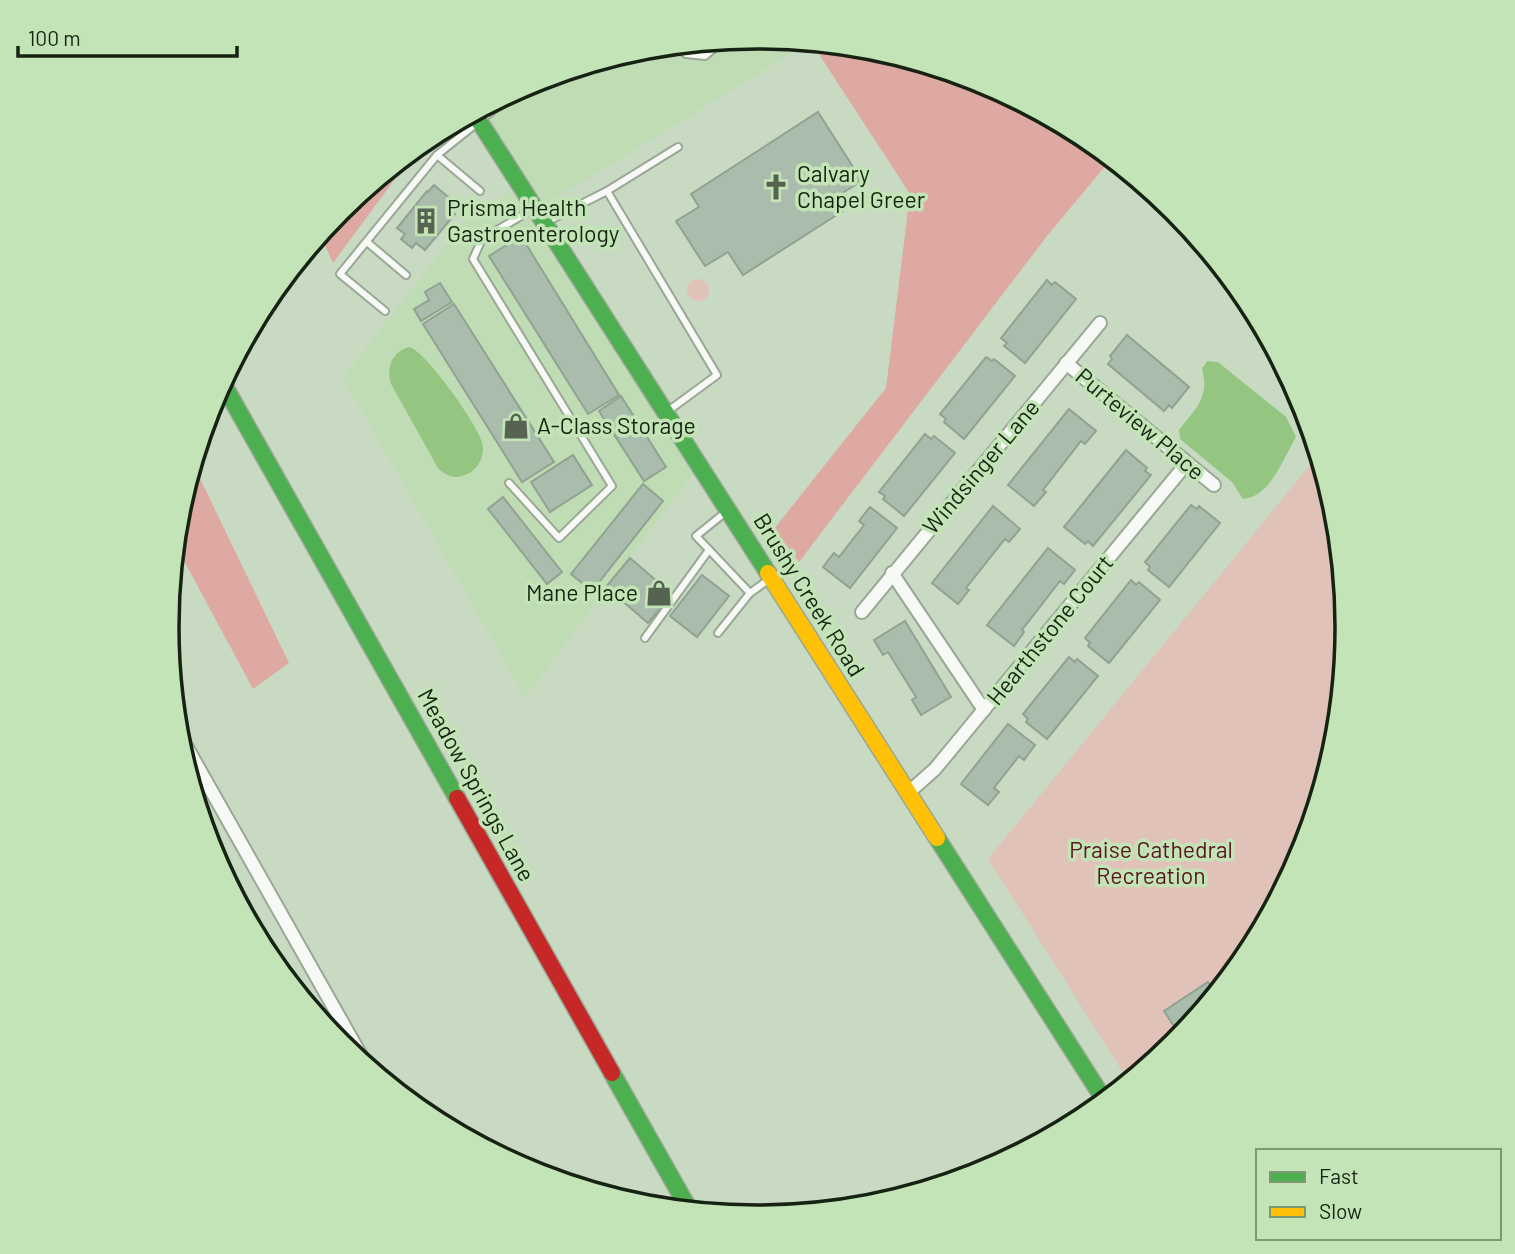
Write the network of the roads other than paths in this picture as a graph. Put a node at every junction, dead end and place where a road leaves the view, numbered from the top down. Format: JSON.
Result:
{"nodes":[{"id":1,"x":711,"y":51,"type":"edge"},
{"id":2,"x":685,"y":54,"type":"edge"},
{"id":3,"x":479,"y":121,"type":"edge"},
{"id":4,"x":463,"y":130,"type":"edge"},
{"id":5,"x":678,"y":147,"type":"dead end"},
{"id":6,"x":437,"y":155,"type":"junction"},
{"id":7,"x":480,"y":191,"type":"dead end"},
{"id":8,"x":607,"y":191,"type":"junction"},
{"id":9,"x":535,"y":208,"type":"junction"},
{"id":10,"x":544,"y":223,"type":"junction"},
{"id":11,"x":366,"y":242,"type":"junction"},
{"id":12,"x":406,"y":275,"type":"dead end"},
{"id":13,"x":385,"y":311,"type":"dead end"},
{"id":14,"x":1100,"y":323,"type":"dead end"},
{"id":15,"x":1066,"y":363,"type":"junction"},
{"id":16,"x":229,"y":394,"type":"edge"},
{"id":17,"x":666,"y":413,"type":"junction"},
{"id":18,"x":1187,"y":463,"type":"junction"},
{"id":19,"x":509,"y":483,"type":"dead end"},
{"id":20,"x":1214,"y":485,"type":"dead end"},
{"id":21,"x":728,"y":509,"type":"junction"},
{"id":22,"x":709,"y":550,"type":"junction"},
{"id":23,"x":892,"y":573,"type":"junction"},
{"id":24,"x":771,"y":578,"type":"junction"},
{"id":25,"x":750,"y":593,"type":"junction"},
{"id":26,"x":862,"y":612,"type":"dead end"},
{"id":27,"x":718,"y":633,"type":"dead end"},
{"id":28,"x":645,"y":638,"type":"dead end"},
{"id":29,"x":984,"y":710,"type":"junction"},
{"id":30,"x":196,"y":764,"type":"edge"},
{"id":31,"x":908,"y":793,"type":"junction"},
{"id":32,"x":351,"y":1038,"type":"edge"},
{"id":33,"x":1100,"y":1093,"type":"edge"},
{"id":34,"x":684,"y":1200,"type":"edge"}],
"edges":[{"from":1,"to":2,"type":"lane"},
{"from":3,"to":9,"type":"main road","name":"Brushy Creek Road"},
{"from":4,"to":6,"type":"lane"},
{"from":5,"to":8,"type":"lane"},
{"from":6,"to":7,"type":"lane"},
{"from":6,"to":11,"type":"lane"},
{"from":8,"to":10,"type":"lane"},
{"from":8,"to":17,"type":"lane"},
{"from":9,"to":10,"type":"main road","name":"Brushy Creek Road"},
{"from":9,"to":19,"type":"lane"},
{"from":10,"to":17,"type":"main road","name":"Brushy Creek Road"},
{"from":11,"to":12,"type":"lane"},
{"from":11,"to":13,"type":"lane"},
{"from":14,"to":15,"type":"street","name":"Windsinger Lane"},
{"from":15,"to":18,"type":"street","name":"Purteview Place"},
{"from":15,"to":23,"type":"street","name":"Windsinger Lane"},
{"from":16,"to":34,"type":"main road","name":"Meadow Springs Lane"},
{"from":17,"to":21,"type":"main road","name":"Brushy Creek Road"},
{"from":18,"to":20,"type":"street","name":"Purteview Place"},
{"from":18,"to":29,"type":"street","name":"Hearthstone Court"},
{"from":21,"to":22,"type":"lane"},
{"from":21,"to":24,"type":"main road","name":"Brushy Creek Road"},
{"from":22,"to":25,"type":"lane"},
{"from":22,"to":28,"type":"lane"},
{"from":23,"to":26,"type":"street","name":"Windsinger Lane"},
{"from":23,"to":29,"type":"street"},
{"from":24,"to":25,"type":"lane"},
{"from":24,"to":31,"type":"main road","name":"Brushy Creek Road"},
{"from":25,"to":27,"type":"lane"},
{"from":29,"to":31,"type":"street","name":"Hearthstone Court"},
{"from":30,"to":32,"type":"street"},
{"from":31,"to":33,"type":"main road","name":"Brushy Creek Road"}]}
